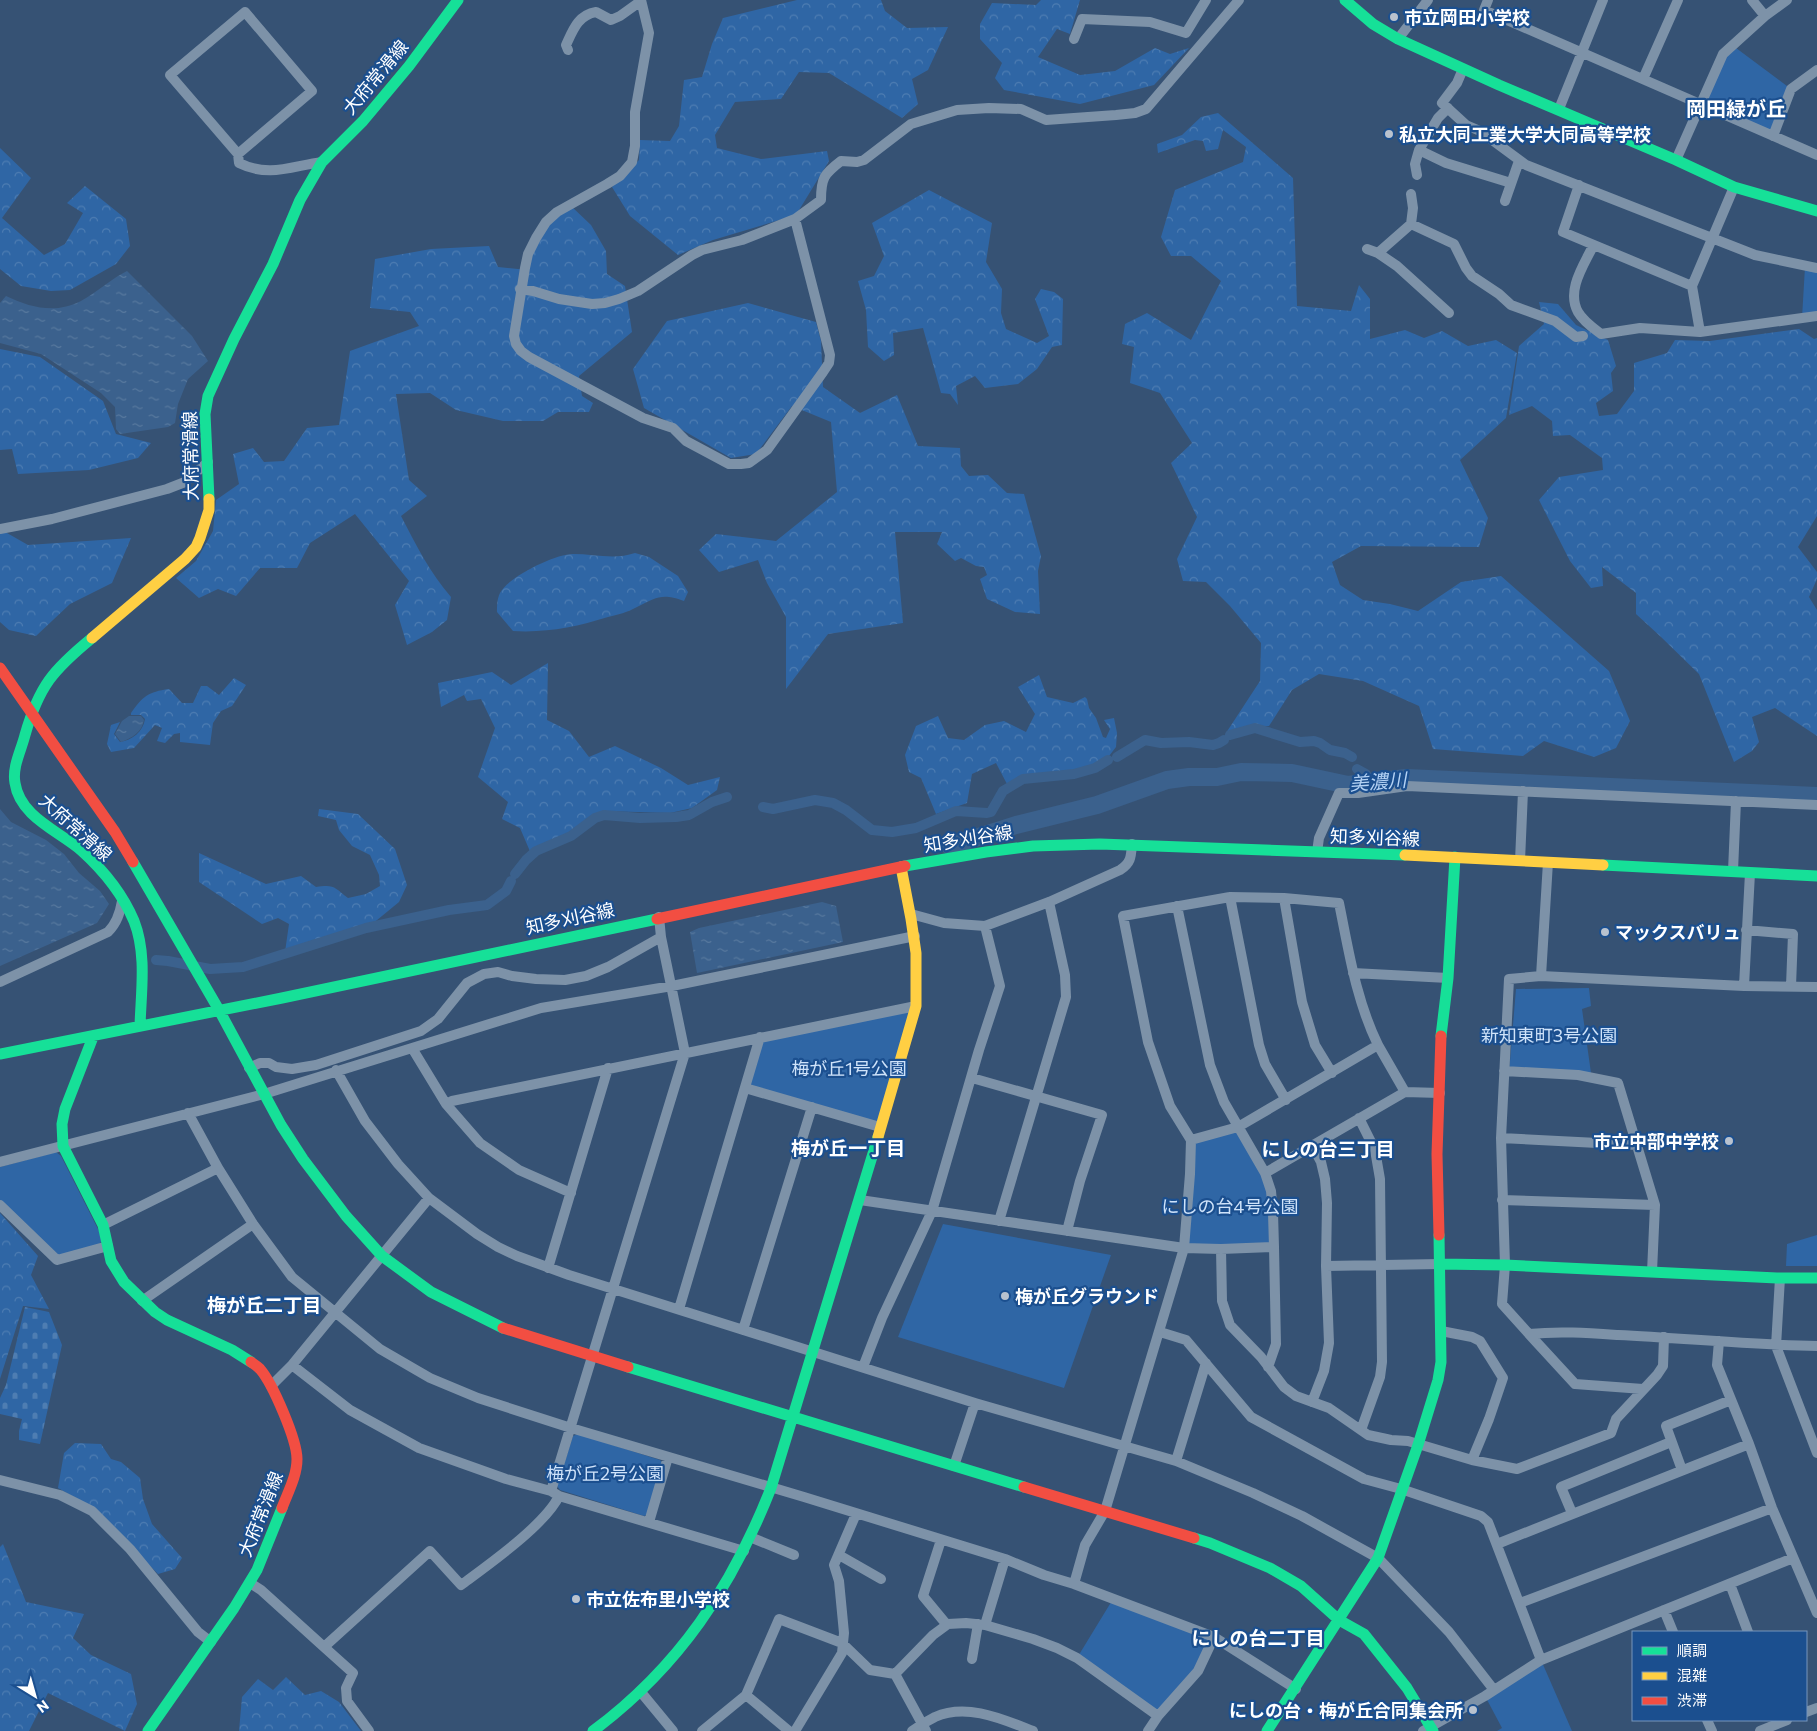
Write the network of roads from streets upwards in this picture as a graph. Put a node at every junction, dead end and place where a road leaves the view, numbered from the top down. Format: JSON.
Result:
{"nodes":[{"id":1,"x":458,"y":0,"type":"edge"},
{"id":2,"x":1206,"y":0,"type":"edge"},
{"id":3,"x":1345,"y":0,"type":"edge"},
{"id":4,"x":1428,"y":0,"type":"edge"},
{"id":5,"x":1488,"y":0,"type":"edge"},
{"id":6,"x":1603,"y":0,"type":"edge"},
{"id":7,"x":1678,"y":0,"type":"edge"},
{"id":8,"x":1752,"y":0,"type":"edge"},
{"id":9,"x":1787,"y":0,"type":"edge"},
{"id":10,"x":641,"y":1,"type":"edge"},
{"id":11,"x":1236,"y":1,"type":"edge"},
{"id":12,"x":1765,"y":16,"type":"junction"},
{"id":13,"x":1074,"y":39,"type":"dead end"},
{"id":14,"x":1398,"y":39,"type":"junction"},
{"id":15,"x":568,"y":50,"type":"dead end"},
{"id":16,"x":1581,"y":53,"type":"junction"},
{"id":17,"x":1463,"y":68,"type":"junction"},
{"id":18,"x":1817,"y":70,"type":"edge"},
{"id":19,"x":1643,"y":79,"type":"junction"},
{"id":20,"x":1701,"y":105,"type":"junction"},
{"id":21,"x":1448,"y":108,"type":"junction"},
{"id":22,"x":1559,"y":109,"type":"junction"},
{"id":23,"x":1772,"y":136,"type":"junction"},
{"id":24,"x":1419,"y":150,"type":"junction"},
{"id":25,"x":238,"y":154,"type":"junction"},
{"id":26,"x":1817,"y":155,"type":"edge"},
{"id":27,"x":1676,"y":160,"type":"junction"},
{"id":28,"x":1519,"y":161,"type":"junction"},
{"id":29,"x":322,"y":162,"type":"junction"},
{"id":30,"x":1417,"y":174,"type":"dead end"},
{"id":31,"x":1511,"y":184,"type":"junction"},
{"id":32,"x":1579,"y":185,"type":"junction"},
{"id":33,"x":1734,"y":187,"type":"junction"},
{"id":34,"x":1411,"y":194,"type":"dead end"},
{"id":35,"x":1505,"y":201,"type":"dead end"},
{"id":36,"x":1817,"y":211,"type":"edge"},
{"id":37,"x":795,"y":219,"type":"junction"},
{"id":38,"x":1411,"y":224,"type":"junction"},
{"id":39,"x":1712,"y":239,"type":"junction"},
{"id":40,"x":1593,"y":246,"type":"junction"},
{"id":41,"x":1367,"y":249,"type":"dead end"},
{"id":42,"x":1378,"y":253,"type":"junction"},
{"id":43,"x":1817,"y":268,"type":"edge"},
{"id":44,"x":1692,"y":286,"type":"junction"},
{"id":45,"x":520,"y":289,"type":"junction"},
{"id":46,"x":1449,"y":313,"type":"dead end"},
{"id":47,"x":1817,"y":316,"type":"edge"},
{"id":48,"x":1700,"y":332,"type":"junction"},
{"id":49,"x":1583,"y":336,"type":"dead end"},
{"id":50,"x":208,"y":462,"type":"junction"},
{"id":51,"x":0,"y":529,"type":"edge"},
{"id":52,"x":0,"y":668,"type":"edge"},
{"id":53,"x":32,"y":712,"type":"junction"},
{"id":54,"x":1523,"y":791,"type":"junction"},
{"id":55,"x":1736,"y":801,"type":"junction"},
{"id":56,"x":1817,"y":805,"type":"edge"},
{"id":57,"x":1132,"y":844,"type":"junction"},
{"id":58,"x":1317,"y":852,"type":"junction"},
{"id":59,"x":1455,"y":857,"type":"junction"},
{"id":60,"x":1520,"y":861,"type":"junction"},
{"id":61,"x":1548,"y":862,"type":"junction"},
{"id":62,"x":901,"y":867,"type":"junction"},
{"id":63,"x":1733,"y":871,"type":"junction"},
{"id":64,"x":1750,"y":873,"type":"junction"},
{"id":65,"x":1817,"y":876,"type":"edge"},
{"id":66,"x":1230,"y":897,"type":"junction"},
{"id":67,"x":1284,"y":898,"type":"junction"},
{"id":68,"x":122,"y":901,"type":"junction"},
{"id":69,"x":1049,"y":902,"type":"junction"},
{"id":70,"x":1177,"y":906,"type":"junction"},
{"id":71,"x":911,"y":914,"type":"junction"},
{"id":72,"x":659,"y":917,"type":"junction"},
{"id":73,"x":985,"y":926,"type":"junction"},
{"id":74,"x":1746,"y":930,"type":"junction"},
{"id":75,"x":915,"y":936,"type":"junction"},
{"id":76,"x":661,"y":937,"type":"junction"},
{"id":77,"x":495,"y":952,"type":"junction"},
{"id":78,"x":498,"y":972,"type":"junction"},
{"id":79,"x":1353,"y":973,"type":"junction"},
{"id":80,"x":1541,"y":976,"type":"junction"},
{"id":81,"x":1448,"y":978,"type":"junction"},
{"id":82,"x":0,"y":982,"type":"edge"},
{"id":83,"x":672,"y":986,"type":"junction"},
{"id":84,"x":1744,"y":986,"type":"junction"},
{"id":85,"x":1791,"y":986,"type":"junction"},
{"id":86,"x":1817,"y":987,"type":"edge"},
{"id":87,"x":916,"y":1006,"type":"junction"},
{"id":88,"x":219,"y":1010,"type":"junction"},
{"id":89,"x":140,"y":1026,"type":"junction"},
{"id":90,"x":92,"y":1036,"type":"junction"},
{"id":91,"x":760,"y":1037,"type":"junction"},
{"id":92,"x":1378,"y":1045,"type":"junction"},
{"id":93,"x":412,"y":1048,"type":"junction"},
{"id":94,"x":685,"y":1053,"type":"junction"},
{"id":95,"x":0,"y":1054,"type":"edge"},
{"id":96,"x":250,"y":1068,"type":"junction"},
{"id":97,"x":608,"y":1068,"type":"junction"},
{"id":98,"x":336,"y":1070,"type":"junction"},
{"id":99,"x":1504,"y":1071,"type":"junction"},
{"id":100,"x":1332,"y":1073,"type":"junction"},
{"id":101,"x":972,"y":1078,"type":"junction"},
{"id":102,"x":745,"y":1088,"type":"junction"},
{"id":103,"x":1404,"y":1092,"type":"junction"},
{"id":104,"x":1440,"y":1093,"type":"junction"},
{"id":105,"x":264,"y":1094,"type":"junction"},
{"id":106,"x":1037,"y":1097,"type":"junction"},
{"id":107,"x":1286,"y":1100,"type":"junction"},
{"id":108,"x":446,"y":1104,"type":"junction"},
{"id":109,"x":812,"y":1107,"type":"junction"},
{"id":110,"x":188,"y":1113,"type":"junction"},
{"id":111,"x":1359,"y":1118,"type":"junction"},
{"id":112,"x":880,"y":1127,"type":"junction"},
{"id":113,"x":1238,"y":1127,"type":"junction"},
{"id":114,"x":1501,"y":1138,"type":"junction"},
{"id":115,"x":1191,"y":1140,"type":"junction"},
{"id":116,"x":1312,"y":1145,"type":"junction"},
{"id":117,"x":1637,"y":1145,"type":"junction"},
{"id":118,"x":63,"y":1146,"type":"junction"},
{"id":119,"x":0,"y":1162,"type":"edge"},
{"id":120,"x":218,"y":1168,"type":"junction"},
{"id":121,"x":1265,"y":1173,"type":"junction"},
{"id":122,"x":571,"y":1193,"type":"junction"},
{"id":123,"x":429,"y":1198,"type":"junction"},
{"id":124,"x":860,"y":1200,"type":"junction"},
{"id":125,"x":1502,"y":1200,"type":"junction"},
{"id":126,"x":0,"y":1205,"type":"edge"},
{"id":127,"x":1655,"y":1205,"type":"junction"},
{"id":128,"x":932,"y":1211,"type":"junction"},
{"id":129,"x":1000,"y":1221,"type":"junction"},
{"id":130,"x":253,"y":1224,"type":"junction"},
{"id":131,"x":103,"y":1225,"type":"junction"},
{"id":132,"x":1067,"y":1231,"type":"junction"},
{"id":133,"x":108,"y":1246,"type":"junction"},
{"id":134,"x":1274,"y":1247,"type":"junction"},
{"id":135,"x":1184,"y":1248,"type":"junction"},
{"id":136,"x":1221,"y":1249,"type":"junction"},
{"id":137,"x":382,"y":1256,"type":"junction"},
{"id":138,"x":1440,"y":1264,"type":"junction"},
{"id":139,"x":1382,"y":1265,"type":"junction"},
{"id":140,"x":1505,"y":1265,"type":"junction"},
{"id":141,"x":1326,"y":1266,"type":"junction"},
{"id":142,"x":548,"y":1268,"type":"junction"},
{"id":143,"x":1652,"y":1272,"type":"junction"},
{"id":144,"x":1780,"y":1278,"type":"junction"},
{"id":145,"x":1817,"y":1278,"type":"edge"},
{"id":146,"x":614,"y":1289,"type":"junction"},
{"id":147,"x":142,"y":1301,"type":"junction"},
{"id":148,"x":679,"y":1309,"type":"junction"},
{"id":149,"x":336,"y":1313,"type":"junction"},
{"id":150,"x":743,"y":1330,"type":"junction"},
{"id":151,"x":1441,"y":1331,"type":"junction"},
{"id":152,"x":1160,"y":1332,"type":"junction"},
{"id":153,"x":1529,"y":1334,"type":"junction"},
{"id":154,"x":1664,"y":1337,"type":"junction"},
{"id":155,"x":1719,"y":1341,"type":"junction"},
{"id":156,"x":1776,"y":1346,"type":"junction"},
{"id":157,"x":1817,"y":1346,"type":"edge"},
{"id":158,"x":813,"y":1352,"type":"junction"},
{"id":159,"x":594,"y":1356,"type":"junction"},
{"id":160,"x":1206,"y":1363,"type":"junction"},
{"id":161,"x":292,"y":1366,"type":"junction"},
{"id":162,"x":863,"y":1367,"type":"junction"},
{"id":163,"x":1268,"y":1368,"type":"junction"},
{"id":164,"x":271,"y":1386,"type":"junction"},
{"id":165,"x":1644,"y":1389,"type":"junction"},
{"id":166,"x":1731,"y":1400,"type":"junction"},
{"id":167,"x":1312,"y":1402,"type":"junction"},
{"id":168,"x":975,"y":1403,"type":"junction"},
{"id":169,"x":793,"y":1416,"type":"junction"},
{"id":170,"x":571,"y":1428,"type":"junction"},
{"id":171,"x":1361,"y":1430,"type":"junction"},
{"id":172,"x":1671,"y":1442,"type":"junction"},
{"id":173,"x":1748,"y":1444,"type":"junction"},
{"id":174,"x":1418,"y":1445,"type":"junction"},
{"id":175,"x":1125,"y":1447,"type":"junction"},
{"id":176,"x":1817,"y":1453,"type":"edge"},
{"id":177,"x":668,"y":1457,"type":"junction"},
{"id":178,"x":1472,"y":1460,"type":"junction"},
{"id":179,"x":1176,"y":1461,"type":"junction"},
{"id":180,"x":954,"y":1466,"type":"junction"},
{"id":181,"x":1682,"y":1470,"type":"junction"},
{"id":182,"x":0,"y":1480,"type":"edge"},
{"id":183,"x":771,"y":1488,"type":"junction"},
{"id":184,"x":1401,"y":1489,"type":"junction"},
{"id":185,"x":555,"y":1494,"type":"junction"},
{"id":186,"x":1772,"y":1508,"type":"junction"},
{"id":187,"x":1105,"y":1511,"type":"junction"},
{"id":188,"x":1572,"y":1513,"type":"junction"},
{"id":189,"x":856,"y":1514,"type":"junction"},
{"id":190,"x":648,"y":1522,"type":"junction"},
{"id":191,"x":750,"y":1537,"type":"junction"},
{"id":192,"x":941,"y":1540,"type":"junction"},
{"id":193,"x":1497,"y":1544,"type":"junction"},
{"id":194,"x":744,"y":1551,"type":"junction"},
{"id":195,"x":794,"y":1555,"type":"dead end"},
{"id":196,"x":839,"y":1555,"type":"junction"},
{"id":197,"x":1378,"y":1558,"type":"junction"},
{"id":198,"x":1793,"y":1558,"type":"junction"},
{"id":199,"x":1005,"y":1559,"type":"junction"},
{"id":200,"x":881,"y":1579,"type":"dead end"},
{"id":201,"x":250,"y":1583,"type":"junction"},
{"id":202,"x":1074,"y":1584,"type":"junction"},
{"id":203,"x":1730,"y":1584,"type":"junction"},
{"id":204,"x":1520,"y":1603,"type":"junction"},
{"id":205,"x":1664,"y":1610,"type":"junction"},
{"id":206,"x":1817,"y":1613,"type":"edge"},
{"id":207,"x":1339,"y":1620,"type":"junction"},
{"id":208,"x":981,"y":1624,"type":"junction"},
{"id":209,"x":946,"y":1625,"type":"junction"},
{"id":210,"x":1673,"y":1631,"type":"edge"},
{"id":211,"x":1748,"y":1631,"type":"edge"},
{"id":212,"x":1214,"y":1637,"type":"junction"},
{"id":213,"x":210,"y":1642,"type":"junction"},
{"id":214,"x":844,"y":1645,"type":"junction"},
{"id":215,"x":324,"y":1647,"type":"junction"},
{"id":216,"x":972,"y":1660,"type":"dead end"},
{"id":217,"x":1541,"y":1660,"type":"junction"},
{"id":218,"x":895,"y":1674,"type":"junction"},
{"id":219,"x":1296,"y":1688,"type":"junction"},
{"id":220,"x":1494,"y":1690,"type":"junction"},
{"id":221,"x":640,"y":1691,"type":"junction"},
{"id":222,"x":746,"y":1694,"type":"junction"},
{"id":223,"x":1158,"y":1716,"type":"junction"},
{"id":224,"x":1782,"y":1721,"type":"edge"},
{"id":225,"x":925,"y":1728,"type":"edge"},
{"id":226,"x":1429,"y":1730,"type":"edge"},
{"id":227,"x":148,"y":1731,"type":"edge"},
{"id":228,"x":369,"y":1731,"type":"edge"},
{"id":229,"x":593,"y":1731,"type":"edge"},
{"id":230,"x":672,"y":1731,"type":"edge"},
{"id":231,"x":702,"y":1731,"type":"edge"},
{"id":232,"x":789,"y":1731,"type":"edge"},
{"id":233,"x":795,"y":1731,"type":"edge"},
{"id":234,"x":912,"y":1731,"type":"edge"},
{"id":235,"x":1032,"y":1731,"type":"edge"},
{"id":236,"x":1148,"y":1731,"type":"edge"},
{"id":237,"x":1267,"y":1731,"type":"edge"},
{"id":238,"x":1760,"y":1731,"type":"edge"}],
"edges":[{"from":1,"to":29,"type":"street","name":"大府常滑線"},
{"from":2,"to":13,"type":"street"},
{"from":3,"to":14,"type":"street"},
{"from":4,"to":14,"type":"street"},
{"from":5,"to":16,"type":"street"},
{"from":6,"to":16,"type":"street"},
{"from":7,"to":19,"type":"street"},
{"from":8,"to":12,"type":"street"},
{"from":9,"to":12,"type":"street"},
{"from":10,"to":15,"type":"street"},
{"from":10,"to":45,"type":"street"},
{"from":11,"to":37,"type":"street"},
{"from":12,"to":20,"type":"street"},
{"from":14,"to":17,"type":"street"},
{"from":16,"to":19,"type":"street"},
{"from":16,"to":22,"type":"street"},
{"from":17,"to":21,"type":"street"},
{"from":17,"to":22,"type":"street"},
{"from":18,"to":23,"type":"street"},
{"from":19,"to":20,"type":"street"},
{"from":20,"to":23,"type":"street"},
{"from":20,"to":27,"type":"street"},
{"from":21,"to":24,"type":"street"},
{"from":21,"to":28,"type":"street"},
{"from":22,"to":27,"type":"street"},
{"from":23,"to":26,"type":"street"},
{"from":24,"to":30,"type":"street"},
{"from":24,"to":31,"type":"street"},
{"from":25,"to":25,"type":"street"},
{"from":25,"to":29,"type":"street"},
{"from":27,"to":33,"type":"street"},
{"from":28,"to":31,"type":"street"},
{"from":28,"to":32,"type":"street"},
{"from":29,"to":50,"type":"street","name":"大府常滑線"},
{"from":31,"to":35,"type":"street"},
{"from":32,"to":39,"type":"street"},
{"from":32,"to":40,"type":"street"},
{"from":33,"to":36,"type":"street"},
{"from":33,"to":39,"type":"street"},
{"from":34,"to":38,"type":"street"},
{"from":37,"to":45,"type":"street"},
{"from":37,"to":45,"type":"street"},
{"from":38,"to":42,"type":"street"},
{"from":38,"to":49,"type":"street"},
{"from":39,"to":43,"type":"street"},
{"from":39,"to":44,"type":"street"},
{"from":40,"to":44,"type":"street"},
{"from":40,"to":48,"type":"street"},
{"from":41,"to":42,"type":"street"},
{"from":42,"to":46,"type":"street"},
{"from":44,"to":48,"type":"street"},
{"from":47,"to":48,"type":"street"},
{"from":50,"to":51,"type":"street"},
{"from":50,"to":53,"type":"street","name":"大府常滑線"},
{"from":52,"to":53,"type":"street"},
{"from":53,"to":68,"type":"street","name":"大府常滑線"},
{"from":53,"to":88,"type":"street"},
{"from":54,"to":55,"type":"street"},
{"from":54,"to":58,"type":"street"},
{"from":54,"to":60,"type":"street"},
{"from":55,"to":56,"type":"street"},
{"from":55,"to":63,"type":"street"},
{"from":57,"to":58,"type":"street","name":"知多刈谷線"},
{"from":57,"to":62,"type":"street","name":"知多刈谷線"},
{"from":57,"to":69,"type":"street"},
{"from":58,"to":59,"type":"street","name":"知多刈谷線"},
{"from":59,"to":60,"type":"street","name":"知多刈谷線"},
{"from":59,"to":81,"type":"street"},
{"from":60,"to":61,"type":"street","name":"知多刈谷線"},
{"from":61,"to":63,"type":"street","name":"知多刈谷線"},
{"from":61,"to":80,"type":"street"},
{"from":62,"to":71,"type":"street"},
{"from":62,"to":72,"type":"street","name":"知多刈谷線"},
{"from":63,"to":64,"type":"street","name":"知多刈谷線"},
{"from":64,"to":65,"type":"street","name":"知多刈谷線"},
{"from":64,"to":74,"type":"street"},
{"from":66,"to":67,"type":"street"},
{"from":66,"to":70,"type":"street"},
{"from":66,"to":107,"type":"street"},
{"from":67,"to":79,"type":"street"},
{"from":67,"to":100,"type":"street"},
{"from":68,"to":82,"type":"street"},
{"from":68,"to":89,"type":"street","name":"大府常滑線"},
{"from":69,"to":73,"type":"street"},
{"from":69,"to":106,"type":"street"},
{"from":70,"to":113,"type":"street"},
{"from":70,"to":115,"type":"street"},
{"from":71,"to":73,"type":"street"},
{"from":71,"to":75,"type":"street"},
{"from":72,"to":76,"type":"street"},
{"from":72,"to":77,"type":"street","name":"知多刈谷線"},
{"from":73,"to":101,"type":"street"},
{"from":74,"to":84,"type":"street"},
{"from":74,"to":85,"type":"street"},
{"from":75,"to":83,"type":"street"},
{"from":75,"to":87,"type":"street"},
{"from":76,"to":78,"type":"street"},
{"from":76,"to":83,"type":"street"},
{"from":77,"to":78,"type":"street"},
{"from":77,"to":88,"type":"street","name":"知多刈谷線"},
{"from":78,"to":96,"type":"street"},
{"from":79,"to":81,"type":"street"},
{"from":79,"to":92,"type":"street"},
{"from":80,"to":84,"type":"street"},
{"from":80,"to":99,"type":"street"},
{"from":81,"to":104,"type":"street"},
{"from":83,"to":93,"type":"street"},
{"from":83,"to":94,"type":"street"},
{"from":84,"to":85,"type":"street"},
{"from":85,"to":86,"type":"street"},
{"from":87,"to":91,"type":"street"},
{"from":87,"to":112,"type":"street"},
{"from":88,"to":89,"type":"street","name":"知多刈谷線"},
{"from":88,"to":96,"type":"street"},
{"from":89,"to":90,"type":"street"},
{"from":90,"to":95,"type":"street"},
{"from":90,"to":118,"type":"street","name":"大府常滑線"},
{"from":91,"to":94,"type":"street"},
{"from":91,"to":102,"type":"street"},
{"from":92,"to":100,"type":"street"},
{"from":92,"to":103,"type":"street"},
{"from":93,"to":98,"type":"street"},
{"from":93,"to":108,"type":"street"},
{"from":94,"to":97,"type":"street"},
{"from":94,"to":146,"type":"street"},
{"from":96,"to":105,"type":"street"},
{"from":97,"to":108,"type":"street"},
{"from":97,"to":122,"type":"street"},
{"from":98,"to":105,"type":"street"},
{"from":98,"to":123,"type":"street"},
{"from":99,"to":114,"type":"street"},
{"from":99,"to":117,"type":"street"},
{"from":100,"to":107,"type":"street"},
{"from":101,"to":106,"type":"street"},
{"from":101,"to":128,"type":"street"},
{"from":102,"to":109,"type":"street"},
{"from":102,"to":148,"type":"street"},
{"from":103,"to":104,"type":"street"},
{"from":103,"to":111,"type":"street"},
{"from":104,"to":138,"type":"street"},
{"from":105,"to":110,"type":"street"},
{"from":105,"to":137,"type":"street"},
{"from":106,"to":129,"type":"street"},
{"from":106,"to":132,"type":"street"},
{"from":107,"to":113,"type":"street"},
{"from":108,"to":122,"type":"street"},
{"from":109,"to":112,"type":"street"},
{"from":109,"to":150,"type":"street"},
{"from":110,"to":118,"type":"street"},
{"from":110,"to":120,"type":"street"},
{"from":111,"to":116,"type":"street"},
{"from":111,"to":139,"type":"street"},
{"from":112,"to":124,"type":"street"},
{"from":113,"to":115,"type":"street"},
{"from":113,"to":121,"type":"street"},
{"from":114,"to":117,"type":"street"},
{"from":114,"to":125,"type":"street"},
{"from":115,"to":135,"type":"street"},
{"from":116,"to":121,"type":"street"},
{"from":116,"to":141,"type":"street"},
{"from":117,"to":127,"type":"street"},
{"from":118,"to":119,"type":"street"},
{"from":118,"to":131,"type":"street","name":"大府常滑線"},
{"from":120,"to":130,"type":"street"},
{"from":120,"to":131,"type":"street"},
{"from":121,"to":134,"type":"street"},
{"from":122,"to":142,"type":"street"},
{"from":123,"to":137,"type":"street"},
{"from":123,"to":142,"type":"street"},
{"from":124,"to":128,"type":"street"},
{"from":124,"to":158,"type":"street"},
{"from":125,"to":127,"type":"street"},
{"from":125,"to":140,"type":"street"},
{"from":126,"to":133,"type":"street"},
{"from":127,"to":143,"type":"street"},
{"from":128,"to":129,"type":"street"},
{"from":128,"to":162,"type":"street"},
{"from":129,"to":132,"type":"street"},
{"from":130,"to":147,"type":"street"},
{"from":130,"to":149,"type":"street"},
{"from":131,"to":133,"type":"street","name":"大府常滑線"},
{"from":132,"to":135,"type":"street"},
{"from":133,"to":147,"type":"street","name":"大府常滑線"},
{"from":134,"to":136,"type":"street"},
{"from":134,"to":163,"type":"street"},
{"from":135,"to":136,"type":"street"},
{"from":135,"to":152,"type":"street"},
{"from":136,"to":163,"type":"street"},
{"from":137,"to":149,"type":"street"},
{"from":137,"to":159,"type":"street"},
{"from":138,"to":139,"type":"street"},
{"from":138,"to":140,"type":"street"},
{"from":138,"to":151,"type":"street"},
{"from":139,"to":141,"type":"street"},
{"from":139,"to":171,"type":"street"},
{"from":140,"to":143,"type":"street"},
{"from":140,"to":153,"type":"street"},
{"from":141,"to":167,"type":"street"},
{"from":142,"to":146,"type":"street"},
{"from":143,"to":144,"type":"street"},
{"from":144,"to":145,"type":"street"},
{"from":144,"to":156,"type":"street"},
{"from":146,"to":148,"type":"street"},
{"from":146,"to":159,"type":"street"},
{"from":147,"to":164,"type":"street","name":"大府常滑線"},
{"from":148,"to":150,"type":"street"},
{"from":149,"to":161,"type":"street"},
{"from":149,"to":170,"type":"street"},
{"from":150,"to":158,"type":"street"},
{"from":151,"to":174,"type":"street"},
{"from":151,"to":178,"type":"street"},
{"from":152,"to":160,"type":"street"},
{"from":152,"to":175,"type":"street"},
{"from":153,"to":154,"type":"street"},
{"from":153,"to":165,"type":"street"},
{"from":154,"to":155,"type":"street"},
{"from":154,"to":165,"type":"street"},
{"from":155,"to":156,"type":"street"},
{"from":155,"to":166,"type":"street"},
{"from":156,"to":157,"type":"street"},
{"from":156,"to":176,"type":"street"},
{"from":158,"to":162,"type":"street"},
{"from":158,"to":169,"type":"street"},
{"from":159,"to":169,"type":"street"},
{"from":159,"to":170,"type":"street"},
{"from":160,"to":179,"type":"street"},
{"from":160,"to":184,"type":"street"},
{"from":161,"to":164,"type":"street"},
{"from":161,"to":185,"type":"street"},
{"from":162,"to":168,"type":"street"},
{"from":163,"to":167,"type":"street"},
{"from":164,"to":201,"type":"street","name":"大府常滑線"},
{"from":165,"to":178,"type":"street"},
{"from":166,"to":172,"type":"street"},
{"from":166,"to":173,"type":"street"},
{"from":167,"to":171,"type":"street"},
{"from":168,"to":175,"type":"street"},
{"from":168,"to":180,"type":"street"},
{"from":169,"to":180,"type":"street"},
{"from":169,"to":183,"type":"street"},
{"from":170,"to":177,"type":"street"},
{"from":170,"to":185,"type":"street"},
{"from":171,"to":174,"type":"street"},
{"from":172,"to":181,"type":"street"},
{"from":172,"to":188,"type":"street"},
{"from":173,"to":181,"type":"street"},
{"from":173,"to":186,"type":"street"},
{"from":174,"to":178,"type":"street"},
{"from":174,"to":184,"type":"street"},
{"from":175,"to":179,"type":"street"},
{"from":175,"to":187,"type":"street"},
{"from":177,"to":183,"type":"street"},
{"from":177,"to":190,"type":"street"},
{"from":179,"to":197,"type":"street"},
{"from":180,"to":187,"type":"street"},
{"from":181,"to":188,"type":"street"},
{"from":182,"to":213,"type":"street"},
{"from":183,"to":189,"type":"street"},
{"from":183,"to":191,"type":"street"},
{"from":184,"to":193,"type":"street"},
{"from":184,"to":197,"type":"street"},
{"from":185,"to":190,"type":"street"},
{"from":185,"to":215,"type":"street"},
{"from":186,"to":198,"type":"street"},
{"from":186,"to":204,"type":"street"},
{"from":187,"to":202,"type":"street"},
{"from":187,"to":207,"type":"street"},
{"from":188,"to":193,"type":"street"},
{"from":189,"to":192,"type":"street"},
{"from":189,"to":196,"type":"street"},
{"from":190,"to":194,"type":"street"},
{"from":191,"to":194,"type":"street"},
{"from":191,"to":195,"type":"street"},
{"from":192,"to":199,"type":"street"},
{"from":192,"to":209,"type":"street"},
{"from":193,"to":204,"type":"street"},
{"from":194,"to":221,"type":"street"},
{"from":196,"to":200,"type":"street"},
{"from":196,"to":214,"type":"street"},
{"from":197,"to":207,"type":"street"},
{"from":197,"to":220,"type":"street"},
{"from":198,"to":203,"type":"street"},
{"from":198,"to":206,"type":"street"},
{"from":199,"to":202,"type":"street"},
{"from":199,"to":208,"type":"street"},
{"from":201,"to":213,"type":"street","name":"大府常滑線"},
{"from":201,"to":215,"type":"street"},
{"from":202,"to":212,"type":"street"},
{"from":203,"to":205,"type":"street"},
{"from":203,"to":211,"type":"street"},
{"from":204,"to":217,"type":"street"},
{"from":205,"to":210,"type":"street"},
{"from":205,"to":217,"type":"street"},
{"from":207,"to":219,"type":"street"},
{"from":207,"to":226,"type":"street"},
{"from":208,"to":209,"type":"street"},
{"from":208,"to":216,"type":"street"},
{"from":208,"to":223,"type":"street"},
{"from":209,"to":218,"type":"street"},
{"from":212,"to":219,"type":"street"},
{"from":212,"to":223,"type":"street"},
{"from":213,"to":227,"type":"street","name":"大府常滑線"},
{"from":214,"to":218,"type":"street"},
{"from":214,"to":222,"type":"street"},
{"from":214,"to":233,"type":"street"},
{"from":215,"to":228,"type":"street"},
{"from":217,"to":220,"type":"street"},
{"from":218,"to":225,"type":"street"},
{"from":219,"to":237,"type":"street"},
{"from":220,"to":226,"type":"street"},
{"from":221,"to":229,"type":"street"},
{"from":221,"to":230,"type":"street"},
{"from":222,"to":231,"type":"street"},
{"from":222,"to":232,"type":"street"},
{"from":223,"to":236,"type":"street"},
{"from":224,"to":238,"type":"street"},
{"from":225,"to":234,"type":"street"},
{"from":225,"to":235,"type":"street"}]}
